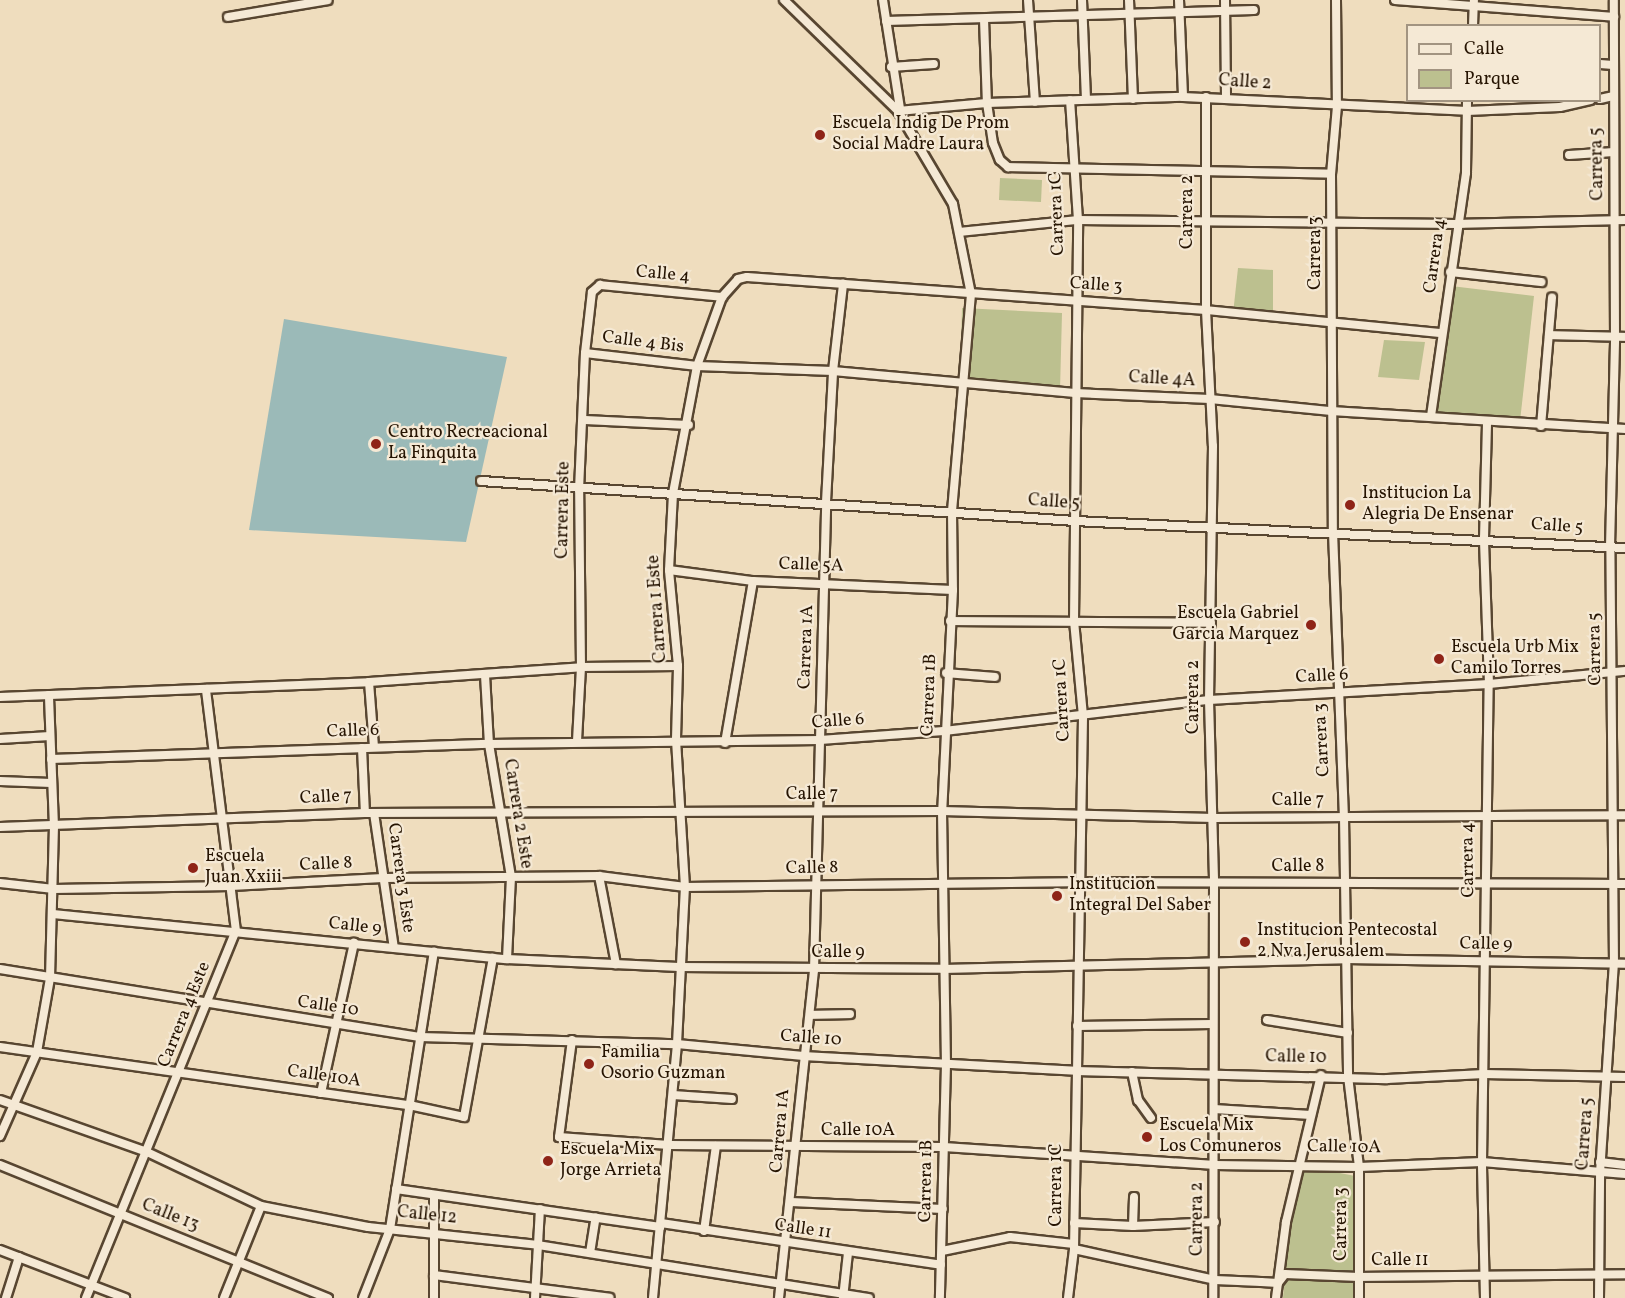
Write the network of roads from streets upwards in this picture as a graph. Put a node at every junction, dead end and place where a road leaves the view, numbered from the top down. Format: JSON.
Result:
{"nodes":[{"id":1,"x":328,"y":0,"type":"edge"},
{"id":2,"x":784,"y":0,"type":"edge"},
{"id":3,"x":883,"y":0,"type":"edge"},
{"id":4,"x":1029,"y":0,"type":"edge"},
{"id":5,"x":1082,"y":0,"type":"edge"},
{"id":6,"x":1129,"y":0,"type":"edge"},
{"id":7,"x":1179,"y":0,"type":"edge"},
{"id":8,"x":1225,"y":0,"type":"edge"},
{"id":9,"x":1336,"y":0,"type":"edge"},
{"id":10,"x":1395,"y":0,"type":"edge"},
{"id":11,"x":1614,"y":0,"type":"edge"},
{"id":12,"x":1474,"y":4,"type":"edge"},
{"id":13,"x":1254,"y":10,"type":"dead end"},
{"id":14,"x":1179,"y":12,"type":"junction"},
{"id":15,"x":1226,"y":12,"type":"junction"},
{"id":16,"x":1130,"y":14,"type":"junction"},
{"id":17,"x":1082,"y":15,"type":"junction"},
{"id":18,"x":228,"y":17,"type":"dead end"},
{"id":19,"x":1614,"y":17,"type":"junction"},
{"id":20,"x":1031,"y":18,"type":"junction"},
{"id":21,"x":984,"y":19,"type":"junction"},
{"id":22,"x":886,"y":21,"type":"junction"},
{"id":23,"x":1473,"y":24,"type":"edge"},
{"id":24,"x":934,"y":64,"type":"dead end"},
{"id":25,"x":1601,"y":64,"type":"edge"},
{"id":26,"x":1614,"y":65,"type":"junction"},
{"id":27,"x":891,"y":67,"type":"junction"},
{"id":28,"x":1183,"y":97,"type":"junction"},
{"id":29,"x":1206,"y":97,"type":"junction"},
{"id":30,"x":1613,"y":98,"type":"junction"},
{"id":31,"x":1086,"y":99,"type":"junction"},
{"id":32,"x":1133,"y":99,"type":"junction"},
{"id":33,"x":1226,"y":99,"type":"junction"},
{"id":34,"x":1601,"y":99,"type":"edge"},
{"id":35,"x":1070,"y":100,"type":"junction"},
{"id":36,"x":1035,"y":102,"type":"junction"},
{"id":37,"x":1467,"y":102,"type":"edge"},
{"id":38,"x":1581,"y":102,"type":"edge"},
{"id":39,"x":987,"y":103,"type":"junction"},
{"id":40,"x":1337,"y":106,"type":"junction"},
{"id":41,"x":899,"y":110,"type":"junction"},
{"id":42,"x":1467,"y":111,"type":"junction"},
{"id":43,"x":1614,"y":152,"type":"junction"},
{"id":44,"x":1569,"y":155,"type":"dead end"},
{"id":45,"x":1072,"y":171,"type":"junction"},
{"id":46,"x":1205,"y":173,"type":"junction"},
{"id":47,"x":1332,"y":175,"type":"junction"},
{"id":48,"x":1077,"y":216,"type":"junction"},
{"id":49,"x":1620,"y":220,"type":"edge"},
{"id":50,"x":1204,"y":221,"type":"junction"},
{"id":51,"x":1333,"y":222,"type":"junction"},
{"id":52,"x":1457,"y":224,"type":"junction"},
{"id":53,"x":959,"y":232,"type":"junction"},
{"id":54,"x":1450,"y":272,"type":"junction"},
{"id":55,"x":747,"y":277,"type":"joint"},
{"id":56,"x":1541,"y":282,"type":"dead end"},
{"id":57,"x":843,"y":284,"type":"junction"},
{"id":58,"x":600,"y":285,"type":"joint"},
{"id":59,"x":971,"y":294,"type":"junction"},
{"id":60,"x":722,"y":297,"type":"junction"},
{"id":61,"x":1552,"y":297,"type":"dead end"},
{"id":62,"x":1075,"y":301,"type":"junction"},
{"id":63,"x":1206,"y":310,"type":"junction"},
{"id":64,"x":1332,"y":321,"type":"junction"},
{"id":65,"x":1441,"y":333,"type":"junction"},
{"id":66,"x":1549,"y":335,"type":"junction"},
{"id":67,"x":1620,"y":337,"type":"edge"},
{"id":68,"x":585,"y":353,"type":"junction"},
{"id":69,"x":697,"y":366,"type":"junction"},
{"id":70,"x":833,"y":371,"type":"junction"},
{"id":71,"x":963,"y":384,"type":"junction"},
{"id":72,"x":1075,"y":393,"type":"junction"},
{"id":73,"x":1210,"y":399,"type":"junction"},
{"id":74,"x":1331,"y":411,"type":"junction"},
{"id":75,"x":1431,"y":417,"type":"junction"},
{"id":76,"x":584,"y":420,"type":"junction"},
{"id":77,"x":1487,"y":421,"type":"junction"},
{"id":78,"x":689,"y":425,"type":"junction"},
{"id":79,"x":1541,"y":426,"type":"junction"},
{"id":80,"x":1614,"y":429,"type":"junction"},
{"id":81,"x":1625,"y":429,"type":"edge"},
{"id":82,"x":481,"y":481,"type":"dead end"},
{"id":83,"x":579,"y":490,"type":"junction"},
{"id":84,"x":673,"y":493,"type":"junction"},
{"id":85,"x":826,"y":502,"type":"junction"},
{"id":86,"x":952,"y":512,"type":"junction"},
{"id":87,"x":1075,"y":521,"type":"junction"},
{"id":88,"x":1209,"y":529,"type":"junction"},
{"id":89,"x":1333,"y":532,"type":"junction"},
{"id":90,"x":1484,"y":538,"type":"junction"},
{"id":91,"x":1610,"y":547,"type":"junction"},
{"id":92,"x":1625,"y":548,"type":"edge"},
{"id":93,"x":669,"y":570,"type":"junction"},
{"id":94,"x":753,"y":580,"type":"junction"},
{"id":95,"x":826,"y":582,"type":"junction"},
{"id":96,"x":953,"y":590,"type":"junction"},
{"id":97,"x":950,"y":621,"type":"junction"},
{"id":98,"x":1074,"y":621,"type":"junction"},
{"id":99,"x":1211,"y":623,"type":"junction"},
{"id":100,"x":678,"y":666,"type":"junction"},
{"id":101,"x":581,"y":667,"type":"junction"},
{"id":102,"x":1613,"y":671,"type":"junction"},
{"id":103,"x":1625,"y":671,"type":"edge"},
{"id":104,"x":946,"y":673,"type":"junction"},
{"id":105,"x":485,"y":675,"type":"junction"},
{"id":106,"x":995,"y":677,"type":"dead end"},
{"id":107,"x":369,"y":682,"type":"junction"},
{"id":108,"x":1489,"y":684,"type":"junction"},
{"id":109,"x":206,"y":689,"type":"junction"},
{"id":110,"x":1337,"y":692,"type":"junction"},
{"id":111,"x":49,"y":695,"type":"junction"},
{"id":112,"x":0,"y":697,"type":"edge"},
{"id":113,"x":1209,"y":700,"type":"junction"},
{"id":114,"x":1083,"y":716,"type":"junction"},
{"id":115,"x":944,"y":731,"type":"junction"},
{"id":116,"x":50,"y":736,"type":"junction"},
{"id":117,"x":676,"y":739,"type":"junction"},
{"id":118,"x":0,"y":740,"type":"edge"},
{"id":119,"x":820,"y":740,"type":"junction"},
{"id":120,"x":577,"y":741,"type":"junction"},
{"id":121,"x":724,"y":743,"type":"junction"},
{"id":122,"x":489,"y":744,"type":"junction"},
{"id":123,"x":374,"y":747,"type":"junction"},
{"id":124,"x":362,"y":748,"type":"junction"},
{"id":125,"x":212,"y":754,"type":"junction"},
{"id":126,"x":51,"y":759,"type":"junction"},
{"id":127,"x":0,"y":782,"type":"edge"},
{"id":128,"x":51,"y":783,"type":"junction"},
{"id":129,"x":818,"y":811,"type":"junction"},
{"id":130,"x":942,"y":811,"type":"junction"},
{"id":131,"x":502,"y":812,"type":"junction"},
{"id":132,"x":680,"y":812,"type":"junction"},
{"id":133,"x":370,"y":813,"type":"junction"},
{"id":134,"x":1613,"y":815,"type":"junction"},
{"id":135,"x":1625,"y":815,"type":"edge"},
{"id":136,"x":1080,"y":816,"type":"junction"},
{"id":137,"x":1484,"y":816,"type":"junction"},
{"id":138,"x":1344,"y":817,"type":"junction"},
{"id":139,"x":1214,"y":818,"type":"junction"},
{"id":140,"x":220,"y":820,"type":"junction"},
{"id":141,"x":0,"y":827,"type":"edge"},
{"id":142,"x":54,"y":827,"type":"junction"},
{"id":143,"x":599,"y":876,"type":"junction"},
{"id":144,"x":511,"y":877,"type":"junction"},
{"id":145,"x":383,"y":878,"type":"junction"},
{"id":146,"x":1079,"y":882,"type":"junction"},
{"id":147,"x":0,"y":883,"type":"edge"},
{"id":148,"x":1214,"y":883,"type":"junction"},
{"id":149,"x":940,"y":884,"type":"junction"},
{"id":150,"x":1346,"y":884,"type":"junction"},
{"id":151,"x":1487,"y":884,"type":"junction"},
{"id":152,"x":1613,"y":884,"type":"junction"},
{"id":153,"x":1625,"y":884,"type":"edge"},
{"id":154,"x":819,"y":885,"type":"junction"},
{"id":155,"x":231,"y":886,"type":"junction"},
{"id":156,"x":685,"y":887,"type":"junction"},
{"id":157,"x":54,"y":889,"type":"junction"},
{"id":158,"x":53,"y":914,"type":"junction"},
{"id":159,"x":236,"y":931,"type":"junction"},
{"id":160,"x":354,"y":943,"type":"junction"},
{"id":161,"x":394,"y":948,"type":"junction"},
{"id":162,"x":434,"y":951,"type":"junction"},
{"id":163,"x":492,"y":958,"type":"junction"},
{"id":164,"x":507,"y":959,"type":"junction"},
{"id":165,"x":1347,"y":959,"type":"junction"},
{"id":166,"x":1213,"y":961,"type":"junction"},
{"id":167,"x":1486,"y":961,"type":"junction"},
{"id":168,"x":1625,"y":963,"type":"edge"},
{"id":169,"x":616,"y":964,"type":"junction"},
{"id":170,"x":1614,"y":964,"type":"junction"},
{"id":171,"x":1079,"y":965,"type":"junction"},
{"id":172,"x":679,"y":967,"type":"junction"},
{"id":173,"x":0,"y":969,"type":"edge"},
{"id":174,"x":943,"y":969,"type":"junction"},
{"id":175,"x":814,"y":970,"type":"junction"},
{"id":176,"x":50,"y":978,"type":"junction"},
{"id":177,"x":208,"y":1005,"type":"junction"},
{"id":178,"x":850,"y":1014,"type":"dead end"},
{"id":179,"x":810,"y":1015,"type":"junction"},
{"id":180,"x":1267,"y":1020,"type":"dead end"},
{"id":181,"x":1212,"y":1024,"type":"junction"},
{"id":182,"x":337,"y":1025,"type":"junction"},
{"id":183,"x":1077,"y":1026,"type":"junction"},
{"id":184,"x":1348,"y":1033,"type":"junction"},
{"id":185,"x":420,"y":1037,"type":"junction"},
{"id":186,"x":478,"y":1038,"type":"junction"},
{"id":187,"x":572,"y":1040,"type":"junction"},
{"id":188,"x":677,"y":1044,"type":"junction"},
{"id":189,"x":0,"y":1047,"type":"edge"},
{"id":190,"x":36,"y":1052,"type":"junction"},
{"id":191,"x":803,"y":1056,"type":"junction"},
{"id":192,"x":946,"y":1064,"type":"junction"},
{"id":193,"x":1076,"y":1071,"type":"junction"},
{"id":194,"x":1132,"y":1072,"type":"junction"},
{"id":195,"x":180,"y":1073,"type":"junction"},
{"id":196,"x":1214,"y":1073,"type":"junction"},
{"id":197,"x":1484,"y":1074,"type":"junction"},
{"id":198,"x":1321,"y":1076,"type":"junction"},
{"id":199,"x":1348,"y":1076,"type":"junction"},
{"id":200,"x":1607,"y":1076,"type":"junction"},
{"id":201,"x":1625,"y":1077,"type":"edge"},
{"id":202,"x":321,"y":1093,"type":"junction"},
{"id":203,"x":673,"y":1095,"type":"junction"},
{"id":204,"x":732,"y":1099,"type":"dead end"},
{"id":205,"x":0,"y":1100,"type":"edge"},
{"id":206,"x":17,"y":1103,"type":"junction"},
{"id":207,"x":409,"y":1105,"type":"junction"},
{"id":208,"x":1214,"y":1109,"type":"junction"},
{"id":209,"x":1311,"y":1115,"type":"junction"},
{"id":210,"x":1151,"y":1118,"type":"dead end"},
{"id":211,"x":0,"y":1136,"type":"edge"},
{"id":212,"x":669,"y":1145,"type":"junction"},
{"id":213,"x":716,"y":1146,"type":"junction"},
{"id":214,"x":944,"y":1147,"type":"junction"},
{"id":215,"x":798,"y":1148,"type":"junction"},
{"id":216,"x":147,"y":1152,"type":"junction"},
{"id":217,"x":1073,"y":1158,"type":"junction"},
{"id":218,"x":1482,"y":1162,"type":"junction"},
{"id":219,"x":1600,"y":1162,"type":"junction"},
{"id":220,"x":1298,"y":1163,"type":"junction"},
{"id":221,"x":1215,"y":1165,"type":"junction"},
{"id":222,"x":1625,"y":1165,"type":"edge"},
{"id":223,"x":0,"y":1166,"type":"edge"},
{"id":224,"x":1359,"y":1167,"type":"junction"},
{"id":225,"x":1600,"y":1173,"type":"junction"},
{"id":226,"x":1625,"y":1174,"type":"edge"},
{"id":227,"x":396,"y":1189,"type":"junction"},
{"id":228,"x":434,"y":1195,"type":"junction"},
{"id":229,"x":1134,"y":1197,"type":"dead end"},
{"id":230,"x":791,"y":1202,"type":"junction"},
{"id":231,"x":261,"y":1206,"type":"junction"},
{"id":232,"x":540,"y":1209,"type":"junction"},
{"id":233,"x":943,"y":1209,"type":"junction"},
{"id":234,"x":121,"y":1214,"type":"junction"},
{"id":235,"x":596,"y":1217,"type":"junction"},
{"id":236,"x":1215,"y":1222,"type":"junction"},
{"id":237,"x":1074,"y":1223,"type":"junction"},
{"id":238,"x":661,"y":1225,"type":"junction"},
{"id":239,"x":1133,"y":1226,"type":"junction"},
{"id":240,"x":390,"y":1229,"type":"junction"},
{"id":241,"x":704,"y":1231,"type":"junction"},
{"id":242,"x":434,"y":1234,"type":"junction"},
{"id":243,"x":538,"y":1245,"type":"junction"},
{"id":244,"x":786,"y":1245,"type":"junction"},
{"id":245,"x":1074,"y":1246,"type":"junction"},
{"id":246,"x":0,"y":1250,"type":"edge"},
{"id":247,"x":942,"y":1251,"type":"junction"},
{"id":248,"x":591,"y":1253,"type":"junction"},
{"id":249,"x":848,"y":1253,"type":"junction"},
{"id":250,"x":20,"y":1257,"type":"junction"},
{"id":251,"x":239,"y":1262,"type":"junction"},
{"id":252,"x":656,"y":1264,"type":"junction"},
{"id":253,"x":941,"y":1265,"type":"junction"},
{"id":254,"x":1625,"y":1274,"type":"edge"},
{"id":255,"x":434,"y":1275,"type":"junction"},
{"id":256,"x":1599,"y":1275,"type":"junction"},
{"id":257,"x":1484,"y":1277,"type":"junction"},
{"id":258,"x":1359,"y":1278,"type":"junction"},
{"id":259,"x":1215,"y":1280,"type":"junction"},
{"id":260,"x":1278,"y":1283,"type":"junction"},
{"id":261,"x":781,"y":1284,"type":"junction"},
{"id":262,"x":91,"y":1285,"type":"junction"},
{"id":263,"x":535,"y":1288,"type":"junction"},
{"id":264,"x":843,"y":1296,"type":"edge"},
{"id":265,"x":6,"y":1298,"type":"edge"},
{"id":266,"x":86,"y":1298,"type":"edge"},
{"id":267,"x":125,"y":1298,"type":"edge"},
{"id":268,"x":224,"y":1298,"type":"edge"},
{"id":269,"x":328,"y":1298,"type":"edge"},
{"id":270,"x":363,"y":1298,"type":"edge"},
{"id":271,"x":434,"y":1298,"type":"edge"},
{"id":272,"x":535,"y":1298,"type":"edge"},
{"id":273,"x":610,"y":1298,"type":"edge"},
{"id":274,"x":654,"y":1298,"type":"edge"},
{"id":275,"x":779,"y":1298,"type":"edge"},
{"id":276,"x":869,"y":1298,"type":"edge"},
{"id":277,"x":940,"y":1298,"type":"edge"},
{"id":278,"x":1068,"y":1298,"type":"edge"},
{"id":279,"x":1214,"y":1298,"type":"edge"},
{"id":280,"x":1276,"y":1298,"type":"edge"},
{"id":281,"x":1359,"y":1298,"type":"edge"},
{"id":282,"x":1485,"y":1298,"type":"edge"},
{"id":283,"x":1599,"y":1298,"type":"edge"}],
"edges":[{"from":1,"to":18,"type":"street"},
{"from":2,"to":41,"type":"street"},
{"from":3,"to":22,"type":"street","name":"Carrera 1B"},
{"from":4,"to":20,"type":"street"},
{"from":5,"to":17,"type":"street"},
{"from":6,"to":16,"type":"street"},
{"from":7,"to":14,"type":"street"},
{"from":8,"to":15,"type":"street"},
{"from":9,"to":40,"type":"street","name":"Carrera 3"},
{"from":10,"to":12,"type":"street"},
{"from":11,"to":19,"type":"street","name":"Carrera 5"},
{"from":12,"to":19,"type":"street"},
{"from":12,"to":23,"type":"street"},
{"from":13,"to":15,"type":"street"},
{"from":14,"to":15,"type":"street"},
{"from":14,"to":16,"type":"street"},
{"from":14,"to":28,"type":"street"},
{"from":15,"to":33,"type":"street"},
{"from":16,"to":17,"type":"street"},
{"from":16,"to":32,"type":"street"},
{"from":17,"to":20,"type":"street"},
{"from":17,"to":31,"type":"street"},
{"from":19,"to":26,"type":"street","name":"Carrera 5"},
{"from":20,"to":21,"type":"street"},
{"from":20,"to":36,"type":"street"},
{"from":21,"to":22,"type":"street"},
{"from":21,"to":39,"type":"street"},
{"from":22,"to":27,"type":"street","name":"Carrera 1B"},
{"from":24,"to":27,"type":"street"},
{"from":25,"to":26,"type":"street"},
{"from":26,"to":30,"type":"street","name":"Carrera 5"},
{"from":27,"to":41,"type":"street","name":"Carrera 1B"},
{"from":28,"to":29,"type":"street","name":"Calle 2"},
{"from":28,"to":32,"type":"street","name":"Calle 2"},
{"from":29,"to":33,"type":"street","name":"Calle 2"},
{"from":29,"to":46,"type":"street","name":"Carrera 2"},
{"from":30,"to":34,"type":"street"},
{"from":30,"to":43,"type":"street","name":"Carrera 5"},
{"from":31,"to":32,"type":"street","name":"Calle 2"},
{"from":31,"to":35,"type":"street","name":"Calle 2"},
{"from":33,"to":40,"type":"street","name":"Calle 2"},
{"from":35,"to":36,"type":"street","name":"Calle 2"},
{"from":35,"to":45,"type":"street","name":"Carrera 1C"},
{"from":36,"to":39,"type":"street","name":"Calle 2"},
{"from":37,"to":42,"type":"street","name":"Carrera 4"},
{"from":38,"to":42,"type":"street","name":"Calle 2"},
{"from":39,"to":41,"type":"street","name":"Calle 2"},
{"from":39,"to":45,"type":"street"},
{"from":40,"to":42,"type":"street","name":"Calle 2"},
{"from":40,"to":47,"type":"street","name":"Carrera 3"},
{"from":41,"to":53,"type":"street","name":"Carrera 1B"},
{"from":42,"to":52,"type":"street","name":"Carrera 4"},
{"from":43,"to":44,"type":"street"},
{"from":43,"to":49,"type":"street","name":"Carrera 5"},
{"from":45,"to":46,"type":"street"},
{"from":45,"to":48,"type":"street","name":"Carrera 1C"},
{"from":46,"to":47,"type":"street"},
{"from":46,"to":50,"type":"street","name":"Carrera 2"},
{"from":47,"to":51,"type":"street","name":"Carrera 3"},
{"from":48,"to":50,"type":"street"},
{"from":48,"to":53,"type":"street"},
{"from":48,"to":62,"type":"street","name":"Carrera 1C"},
{"from":49,"to":52,"type":"street"},
{"from":49,"to":67,"type":"street","name":"Carrera 5"},
{"from":50,"to":51,"type":"street"},
{"from":50,"to":63,"type":"street","name":"Carrera 2"},
{"from":51,"to":52,"type":"street"},
{"from":51,"to":64,"type":"street","name":"Carrera 3"},
{"from":52,"to":54,"type":"street","name":"Carrera 4"},
{"from":53,"to":59,"type":"street","name":"Carrera 1B"},
{"from":54,"to":56,"type":"street"},
{"from":54,"to":65,"type":"street","name":"Carrera 4"},
{"from":55,"to":57,"type":"street","name":"Calle 3"},
{"from":55,"to":60,"type":"street","name":"Carrera 1 Este"},
{"from":57,"to":59,"type":"street","name":"Calle 3"},
{"from":57,"to":70,"type":"street","name":"Carrera 1A"},
{"from":58,"to":60,"type":"street","name":"Calle 4"},
{"from":58,"to":68,"type":"street","name":"Carrera Este"},
{"from":59,"to":62,"type":"street","name":"Calle 3"},
{"from":59,"to":71,"type":"street","name":"Carrera 1B"},
{"from":60,"to":69,"type":"street","name":"Carrera 1 Este"},
{"from":61,"to":66,"type":"street"},
{"from":62,"to":63,"type":"street","name":"Calle 3"},
{"from":62,"to":72,"type":"street","name":"Carrera 1C"},
{"from":63,"to":64,"type":"street","name":"Calle 3"},
{"from":63,"to":73,"type":"street","name":"Carrera 2"},
{"from":64,"to":65,"type":"street","name":"Calle 3"},
{"from":64,"to":74,"type":"street","name":"Carrera 3"},
{"from":65,"to":75,"type":"street","name":"Carrera 4"},
{"from":66,"to":67,"type":"street"},
{"from":66,"to":79,"type":"street"},
{"from":67,"to":80,"type":"street","name":"Carrera 5"},
{"from":68,"to":69,"type":"street","name":"Calle 4 Bis"},
{"from":68,"to":76,"type":"street","name":"Carrera Este"},
{"from":69,"to":70,"type":"street","name":"Calle 4A"},
{"from":69,"to":78,"type":"street","name":"Carrera 1 Este"},
{"from":70,"to":71,"type":"street","name":"Calle 4A"},
{"from":70,"to":85,"type":"street","name":"Carrera 1A"},
{"from":71,"to":72,"type":"street","name":"Calle 4A"},
{"from":71,"to":86,"type":"street","name":"Carrera 1B"},
{"from":72,"to":73,"type":"street","name":"Calle 4A"},
{"from":72,"to":87,"type":"street","name":"Carrera 1C"},
{"from":73,"to":74,"type":"street","name":"Calle 4A"},
{"from":73,"to":88,"type":"street","name":"Carrera 2"},
{"from":74,"to":75,"type":"street","name":"Calle 4A"},
{"from":74,"to":89,"type":"street","name":"Carrera 3"},
{"from":75,"to":77,"type":"street","name":"Calle 4A"},
{"from":76,"to":78,"type":"street"},
{"from":76,"to":83,"type":"street","name":"Carrera Este"},
{"from":77,"to":79,"type":"street","name":"Calle 4A"},
{"from":77,"to":90,"type":"street","name":"Carrera 4"},
{"from":78,"to":84,"type":"street","name":"Carrera 1 Este"},
{"from":79,"to":80,"type":"street","name":"Calle 4A"},
{"from":80,"to":81,"type":"street","name":"Calle 4A"},
{"from":80,"to":91,"type":"street","name":"Carrera 5"},
{"from":82,"to":83,"type":"street","name":"Calle 5"},
{"from":83,"to":84,"type":"street","name":"Calle 5"},
{"from":83,"to":101,"type":"street","name":"Carrera Este"},
{"from":84,"to":85,"type":"street","name":"Calle 5"},
{"from":84,"to":93,"type":"street","name":"Carrera 1 Este"},
{"from":85,"to":86,"type":"street","name":"Calle 5"},
{"from":85,"to":95,"type":"street","name":"Carrera 1A"},
{"from":86,"to":87,"type":"street","name":"Calle 5"},
{"from":86,"to":96,"type":"street","name":"Carrera 1B"},
{"from":87,"to":88,"type":"street","name":"Calle 5"},
{"from":87,"to":98,"type":"street","name":"Carrera 1C"},
{"from":88,"to":89,"type":"street","name":"Calle 5"},
{"from":88,"to":99,"type":"street","name":"Carrera 2"},
{"from":89,"to":90,"type":"street","name":"Calle 5"},
{"from":89,"to":110,"type":"street","name":"Carrera 3"},
{"from":90,"to":91,"type":"street","name":"Calle 5"},
{"from":90,"to":108,"type":"street","name":"Carrera 4"},
{"from":91,"to":92,"type":"street","name":"Calle 5"},
{"from":91,"to":102,"type":"street","name":"Carrera 5"},
{"from":93,"to":94,"type":"street","name":"Calle 5A"},
{"from":93,"to":100,"type":"street","name":"Carrera 1 Este"},
{"from":94,"to":95,"type":"street","name":"Calle 5A"},
{"from":94,"to":121,"type":"street"},
{"from":95,"to":96,"type":"street","name":"Calle 5A"},
{"from":95,"to":119,"type":"street","name":"Carrera 1A"},
{"from":96,"to":97,"type":"street","name":"Carrera 1B"},
{"from":97,"to":98,"type":"street"},
{"from":97,"to":104,"type":"street","name":"Carrera 1B"},
{"from":98,"to":99,"type":"street"},
{"from":98,"to":114,"type":"street","name":"Carrera 1C"},
{"from":99,"to":113,"type":"street","name":"Carrera 2"},
{"from":100,"to":101,"type":"street"},
{"from":100,"to":117,"type":"street","name":"Carrera 1 Este"},
{"from":101,"to":105,"type":"street"},
{"from":101,"to":120,"type":"street","name":"Carrera Este"},
{"from":102,"to":103,"type":"street","name":"Calle 6"},
{"from":102,"to":108,"type":"street","name":"Calle 6"},
{"from":102,"to":134,"type":"street","name":"Carrera 5"},
{"from":104,"to":106,"type":"street"},
{"from":104,"to":115,"type":"street","name":"Carrera 1B"},
{"from":105,"to":107,"type":"street"},
{"from":105,"to":122,"type":"street","name":"Carrera 2 Este"},
{"from":107,"to":109,"type":"street"},
{"from":107,"to":123,"type":"street"},
{"from":108,"to":110,"type":"street","name":"Calle 6"},
{"from":108,"to":137,"type":"street","name":"Carrera 4"},
{"from":109,"to":111,"type":"street"},
{"from":109,"to":125,"type":"street","name":"Carrera 4 Este"},
{"from":110,"to":113,"type":"street","name":"Calle 6"},
{"from":110,"to":138,"type":"street","name":"Carrera 3"},
{"from":111,"to":112,"type":"street"},
{"from":111,"to":116,"type":"street"},
{"from":113,"to":114,"type":"street","name":"Calle 6"},
{"from":113,"to":139,"type":"street","name":"Carrera 2"},
{"from":114,"to":115,"type":"street","name":"Calle 6"},
{"from":114,"to":136,"type":"street","name":"Carrera 1C"},
{"from":115,"to":119,"type":"street","name":"Calle 6"},
{"from":115,"to":130,"type":"street","name":"Carrera 1B"},
{"from":116,"to":118,"type":"street"},
{"from":116,"to":126,"type":"street"},
{"from":117,"to":120,"type":"street","name":"Calle 6"},
{"from":117,"to":121,"type":"street","name":"Calle 6"},
{"from":117,"to":132,"type":"street","name":"Carrera 1 Este"},
{"from":119,"to":121,"type":"street","name":"Calle 6"},
{"from":119,"to":129,"type":"street","name":"Carrera 1A"},
{"from":120,"to":122,"type":"street","name":"Calle 6"},
{"from":122,"to":123,"type":"street","name":"Calle 6"},
{"from":122,"to":131,"type":"street","name":"Carrera 2 Este"},
{"from":123,"to":124,"type":"street","name":"Calle 6"},
{"from":124,"to":125,"type":"street","name":"Calle 6"},
{"from":124,"to":133,"type":"street","name":"Carrera 3 Este"},
{"from":125,"to":126,"type":"street","name":"Calle 6"},
{"from":125,"to":140,"type":"street","name":"Carrera 4 Este"},
{"from":126,"to":128,"type":"street"},
{"from":127,"to":128,"type":"street"},
{"from":128,"to":142,"type":"street"},
{"from":129,"to":130,"type":"street","name":"Calle 7"},
{"from":129,"to":132,"type":"street","name":"Calle 7"},
{"from":129,"to":154,"type":"street","name":"Carrera 1A"},
{"from":130,"to":136,"type":"street","name":"Calle 7"},
{"from":130,"to":149,"type":"street","name":"Carrera 1B"},
{"from":131,"to":132,"type":"street","name":"Calle 7"},
{"from":131,"to":133,"type":"street","name":"Calle 7"},
{"from":131,"to":144,"type":"street","name":"Carrera 2 Este"},
{"from":132,"to":156,"type":"street","name":"Carrera 1 Este"},
{"from":133,"to":140,"type":"street","name":"Calle 7"},
{"from":133,"to":145,"type":"street","name":"Carrera 3 Este"},
{"from":134,"to":135,"type":"street","name":"Calle 7"},
{"from":134,"to":137,"type":"street","name":"Calle 7"},
{"from":134,"to":152,"type":"street","name":"Carrera 5"},
{"from":136,"to":139,"type":"street","name":"Calle 7"},
{"from":136,"to":146,"type":"street","name":"Carrera 1C"},
{"from":137,"to":138,"type":"street","name":"Calle 7"},
{"from":137,"to":151,"type":"street","name":"Carrera 4"},
{"from":138,"to":139,"type":"street","name":"Calle 7"},
{"from":138,"to":150,"type":"street","name":"Carrera 3"},
{"from":139,"to":148,"type":"street","name":"Carrera 2"},
{"from":140,"to":142,"type":"street","name":"Calle 7"},
{"from":140,"to":155,"type":"street","name":"Carrera 4 Este"},
{"from":141,"to":142,"type":"street","name":"Calle 7"},
{"from":142,"to":157,"type":"street"},
{"from":143,"to":144,"type":"street","name":"Calle 8"},
{"from":143,"to":156,"type":"street","name":"Calle 8"},
{"from":143,"to":169,"type":"street"},
{"from":144,"to":145,"type":"street","name":"Calle 8"},
{"from":144,"to":164,"type":"street","name":"Carrera 2 Este"},
{"from":145,"to":155,"type":"street","name":"Calle 8"},
{"from":145,"to":161,"type":"street","name":"Carrera 3 Este"},
{"from":146,"to":148,"type":"street","name":"Calle 8"},
{"from":146,"to":149,"type":"street","name":"Calle 8"},
{"from":146,"to":171,"type":"street","name":"Carrera 1C"},
{"from":147,"to":157,"type":"street","name":"Calle 8"},
{"from":148,"to":150,"type":"street","name":"Calle 8"},
{"from":148,"to":166,"type":"street","name":"Carrera 2"},
{"from":149,"to":154,"type":"street","name":"Calle 8"},
{"from":149,"to":174,"type":"street","name":"Carrera 1B"},
{"from":150,"to":151,"type":"street","name":"Calle 8"},
{"from":150,"to":165,"type":"street","name":"Carrera 3"},
{"from":151,"to":152,"type":"street","name":"Calle 8"},
{"from":151,"to":167,"type":"street","name":"Carrera 4"},
{"from":152,"to":153,"type":"street","name":"Calle 8"},
{"from":152,"to":170,"type":"street","name":"Carrera 5"},
{"from":154,"to":156,"type":"street","name":"Calle 8"},
{"from":154,"to":175,"type":"street","name":"Carrera 1A"},
{"from":155,"to":157,"type":"street","name":"Calle 8"},
{"from":155,"to":159,"type":"street","name":"Carrera 4 Este"},
{"from":156,"to":172,"type":"street","name":"Carrera 1 Este"},
{"from":157,"to":158,"type":"street"},
{"from":158,"to":159,"type":"street","name":"Calle 9"},
{"from":158,"to":176,"type":"street"},
{"from":159,"to":160,"type":"street","name":"Calle 9"},
{"from":159,"to":177,"type":"street","name":"Carrera 4 Este"},
{"from":160,"to":161,"type":"street","name":"Calle 9"},
{"from":160,"to":182,"type":"street"},
{"from":161,"to":162,"type":"street","name":"Calle 9"},
{"from":162,"to":163,"type":"street","name":"Calle 9"},
{"from":162,"to":185,"type":"street"},
{"from":163,"to":164,"type":"street","name":"Calle 9"},
{"from":163,"to":186,"type":"street"},
{"from":164,"to":169,"type":"street","name":"Calle 9"},
{"from":165,"to":166,"type":"street","name":"Calle 9"},
{"from":165,"to":167,"type":"street","name":"Calle 9"},
{"from":165,"to":184,"type":"street","name":"Carrera 3"},
{"from":166,"to":171,"type":"street","name":"Calle 9"},
{"from":166,"to":181,"type":"street","name":"Carrera 2"},
{"from":167,"to":170,"type":"street","name":"Calle 9"},
{"from":167,"to":197,"type":"street","name":"Carrera 4"},
{"from":168,"to":170,"type":"street","name":"Calle 9"},
{"from":169,"to":172,"type":"street","name":"Calle 9"},
{"from":170,"to":200,"type":"street","name":"Carrera 5"},
{"from":171,"to":174,"type":"street","name":"Calle 9"},
{"from":171,"to":183,"type":"street","name":"Carrera 1C"},
{"from":172,"to":175,"type":"street","name":"Calle 9"},
{"from":172,"to":188,"type":"street","name":"Carrera 1 Este"},
{"from":173,"to":176,"type":"street","name":"Calle 10"},
{"from":174,"to":175,"type":"street","name":"Calle 9"},
{"from":174,"to":192,"type":"street","name":"Carrera 1B"},
{"from":175,"to":179,"type":"street","name":"Carrera 1A"},
{"from":176,"to":177,"type":"street","name":"Calle 10"},
{"from":176,"to":190,"type":"street"},
{"from":177,"to":182,"type":"street","name":"Calle 10"},
{"from":177,"to":195,"type":"street","name":"Carrera 4 Este"},
{"from":178,"to":179,"type":"street"},
{"from":179,"to":191,"type":"street","name":"Carrera 1A"},
{"from":180,"to":184,"type":"street"},
{"from":181,"to":183,"type":"street"},
{"from":181,"to":196,"type":"street","name":"Carrera 2"},
{"from":182,"to":185,"type":"street","name":"Calle 10"},
{"from":182,"to":202,"type":"street"},
{"from":183,"to":193,"type":"street","name":"Carrera 1C"},
{"from":184,"to":199,"type":"street","name":"Carrera 3"},
{"from":185,"to":186,"type":"street","name":"Calle 10"},
{"from":185,"to":207,"type":"street"},
{"from":186,"to":187,"type":"street","name":"Calle 10"},
{"from":186,"to":207,"type":"street","name":"Calle 10A"},
{"from":187,"to":188,"type":"street","name":"Calle 10"},
{"from":187,"to":212,"type":"street","name":"Calle 10A"},
{"from":188,"to":191,"type":"street","name":"Calle 10"},
{"from":188,"to":203,"type":"street","name":"Carrera 1 Este"},
{"from":189,"to":190,"type":"street","name":"Calle 10A"},
{"from":190,"to":195,"type":"street","name":"Calle 10A"},
{"from":190,"to":206,"type":"street"},
{"from":191,"to":192,"type":"street","name":"Calle 10"},
{"from":191,"to":215,"type":"street","name":"Carrera 1A"},
{"from":192,"to":193,"type":"street","name":"Calle 10"},
{"from":192,"to":214,"type":"street","name":"Carrera 1B"},
{"from":193,"to":194,"type":"street","name":"Calle 10"},
{"from":193,"to":217,"type":"street","name":"Carrera 1C"},
{"from":194,"to":196,"type":"street","name":"Calle 10"},
{"from":194,"to":210,"type":"street"},
{"from":195,"to":202,"type":"street","name":"Calle 10A"},
{"from":195,"to":216,"type":"street","name":"Carrera 4 Este"},
{"from":196,"to":198,"type":"street","name":"Calle 10"},
{"from":196,"to":208,"type":"street","name":"Carrera 2"},
{"from":197,"to":199,"type":"street","name":"Calle 10"},
{"from":197,"to":200,"type":"street","name":"Calle 10"},
{"from":197,"to":218,"type":"street","name":"Carrera 4"},
{"from":198,"to":199,"type":"street","name":"Calle 10"},
{"from":198,"to":209,"type":"street"},
{"from":199,"to":224,"type":"street","name":"Carrera 3"},
{"from":200,"to":201,"type":"street","name":"Calle 10"},
{"from":200,"to":219,"type":"street","name":"Carrera 5"},
{"from":202,"to":207,"type":"street","name":"Calle 10A"},
{"from":203,"to":204,"type":"street"},
{"from":203,"to":212,"type":"street","name":"Carrera 1 Este"},
{"from":205,"to":206,"type":"street","name":"Calle 12"},
{"from":206,"to":211,"type":"street"},
{"from":206,"to":216,"type":"street","name":"Calle 12"},
{"from":207,"to":227,"type":"street"},
{"from":208,"to":209,"type":"street"},
{"from":208,"to":221,"type":"street","name":"Carrera 2"},
{"from":209,"to":220,"type":"street"},
{"from":212,"to":213,"type":"street","name":"Calle 10A"},
{"from":212,"to":238,"type":"street","name":"Carrera 1 Este"},
{"from":213,"to":215,"type":"street","name":"Calle 10A"},
{"from":213,"to":241,"type":"street"},
{"from":214,"to":215,"type":"street","name":"Calle 10A"},
{"from":214,"to":217,"type":"street","name":"Calle 10A"},
{"from":214,"to":233,"type":"street","name":"Carrera 1B"},
{"from":215,"to":230,"type":"street","name":"Carrera 1A"},
{"from":216,"to":231,"type":"street","name":"Calle 12"},
{"from":216,"to":234,"type":"street","name":"Carrera 4 Este"},
{"from":217,"to":221,"type":"street","name":"Calle 10A"},
{"from":217,"to":237,"type":"street","name":"Carrera 1C"},
{"from":218,"to":224,"type":"street","name":"Calle 10A"},
{"from":218,"to":225,"type":"street","name":"Calle 10A"},
{"from":218,"to":257,"type":"street","name":"Carrera 4"},
{"from":219,"to":222,"type":"street"},
{"from":219,"to":225,"type":"street","name":"Carrera 5"},
{"from":220,"to":221,"type":"street","name":"Calle 10A"},
{"from":220,"to":224,"type":"street","name":"Calle 10A"},
{"from":220,"to":260,"type":"street"},
{"from":221,"to":236,"type":"street","name":"Carrera 2"},
{"from":223,"to":234,"type":"street","name":"Calle 13"},
{"from":224,"to":258,"type":"street","name":"Carrera 3"},
{"from":225,"to":226,"type":"street","name":"Calle 10A"},
{"from":225,"to":256,"type":"street","name":"Carrera 5"},
{"from":227,"to":228,"type":"street","name":"Calle 11"},
{"from":227,"to":240,"type":"street"},
{"from":228,"to":232,"type":"street","name":"Calle 11"},
{"from":228,"to":242,"type":"street"},
{"from":229,"to":239,"type":"street"},
{"from":230,"to":233,"type":"street"},
{"from":230,"to":244,"type":"street","name":"Carrera 1A"},
{"from":231,"to":240,"type":"street","name":"Calle 12"},
{"from":231,"to":251,"type":"street"},
{"from":232,"to":235,"type":"street","name":"Calle 11"},
{"from":232,"to":243,"type":"street"},
{"from":233,"to":247,"type":"street","name":"Carrera 1B"},
{"from":234,"to":251,"type":"street","name":"Calle 13"},
{"from":234,"to":262,"type":"street","name":"Carrera 4 Este"},
{"from":235,"to":238,"type":"street","name":"Calle 11"},
{"from":235,"to":248,"type":"street"},
{"from":236,"to":239,"type":"street"},
{"from":236,"to":259,"type":"street","name":"Carrera 2"},
{"from":237,"to":239,"type":"street"},
{"from":237,"to":245,"type":"street","name":"Carrera 1C"},
{"from":238,"to":241,"type":"street","name":"Calle 11"},
{"from":238,"to":252,"type":"street","name":"Carrera 1 Este"},
{"from":240,"to":242,"type":"street","name":"Calle 12"},
{"from":240,"to":270,"type":"street"},
{"from":241,"to":244,"type":"street","name":"Calle 11"},
{"from":242,"to":243,"type":"street","name":"Calle 12"},
{"from":242,"to":255,"type":"street"},
{"from":243,"to":248,"type":"street","name":"Calle 12"},
{"from":243,"to":263,"type":"street"},
{"from":244,"to":249,"type":"street","name":"Calle 11"},
{"from":244,"to":261,"type":"street","name":"Carrera 1A"},
{"from":245,"to":247,"type":"street","name":"Calle 11"},
{"from":245,"to":259,"type":"street","name":"Calle 11"},
{"from":245,"to":278,"type":"street","name":"Carrera 1C"},
{"from":246,"to":250,"type":"street"},
{"from":247,"to":253,"type":"street","name":"Carrera 1B"},
{"from":248,"to":252,"type":"street","name":"Calle 12"},
{"from":249,"to":253,"type":"street","name":"Calle 11"},
{"from":249,"to":264,"type":"street"},
{"from":250,"to":262,"type":"street"},
{"from":250,"to":265,"type":"street"},
{"from":251,"to":268,"type":"street"},
{"from":251,"to":269,"type":"street","name":"Calle 13"},
{"from":252,"to":261,"type":"street","name":"Calle 12"},
{"from":252,"to":274,"type":"street","name":"Carrera 1 Este"},
{"from":253,"to":277,"type":"street","name":"Carrera 1B"},
{"from":254,"to":256,"type":"street","name":"Calle 11"},
{"from":255,"to":263,"type":"street"},
{"from":255,"to":271,"type":"street"},
{"from":256,"to":257,"type":"street","name":"Calle 11"},
{"from":256,"to":283,"type":"street","name":"Carrera 5"},
{"from":257,"to":258,"type":"street","name":"Calle 11"},
{"from":257,"to":282,"type":"street","name":"Carrera 4"},
{"from":258,"to":260,"type":"street","name":"Calle 11"},
{"from":258,"to":281,"type":"street","name":"Carrera 3"},
{"from":259,"to":260,"type":"street","name":"Calle 11"},
{"from":259,"to":279,"type":"street","name":"Carrera 2"},
{"from":260,"to":280,"type":"street"},
{"from":261,"to":264,"type":"street","name":"Calle 12"},
{"from":261,"to":275,"type":"street","name":"Carrera 1A"},
{"from":262,"to":266,"type":"street","name":"Carrera 4 Este"},
{"from":262,"to":267,"type":"street"},
{"from":263,"to":272,"type":"street"},
{"from":263,"to":273,"type":"street"},
{"from":264,"to":276,"type":"street","name":"Calle 12"}]}
